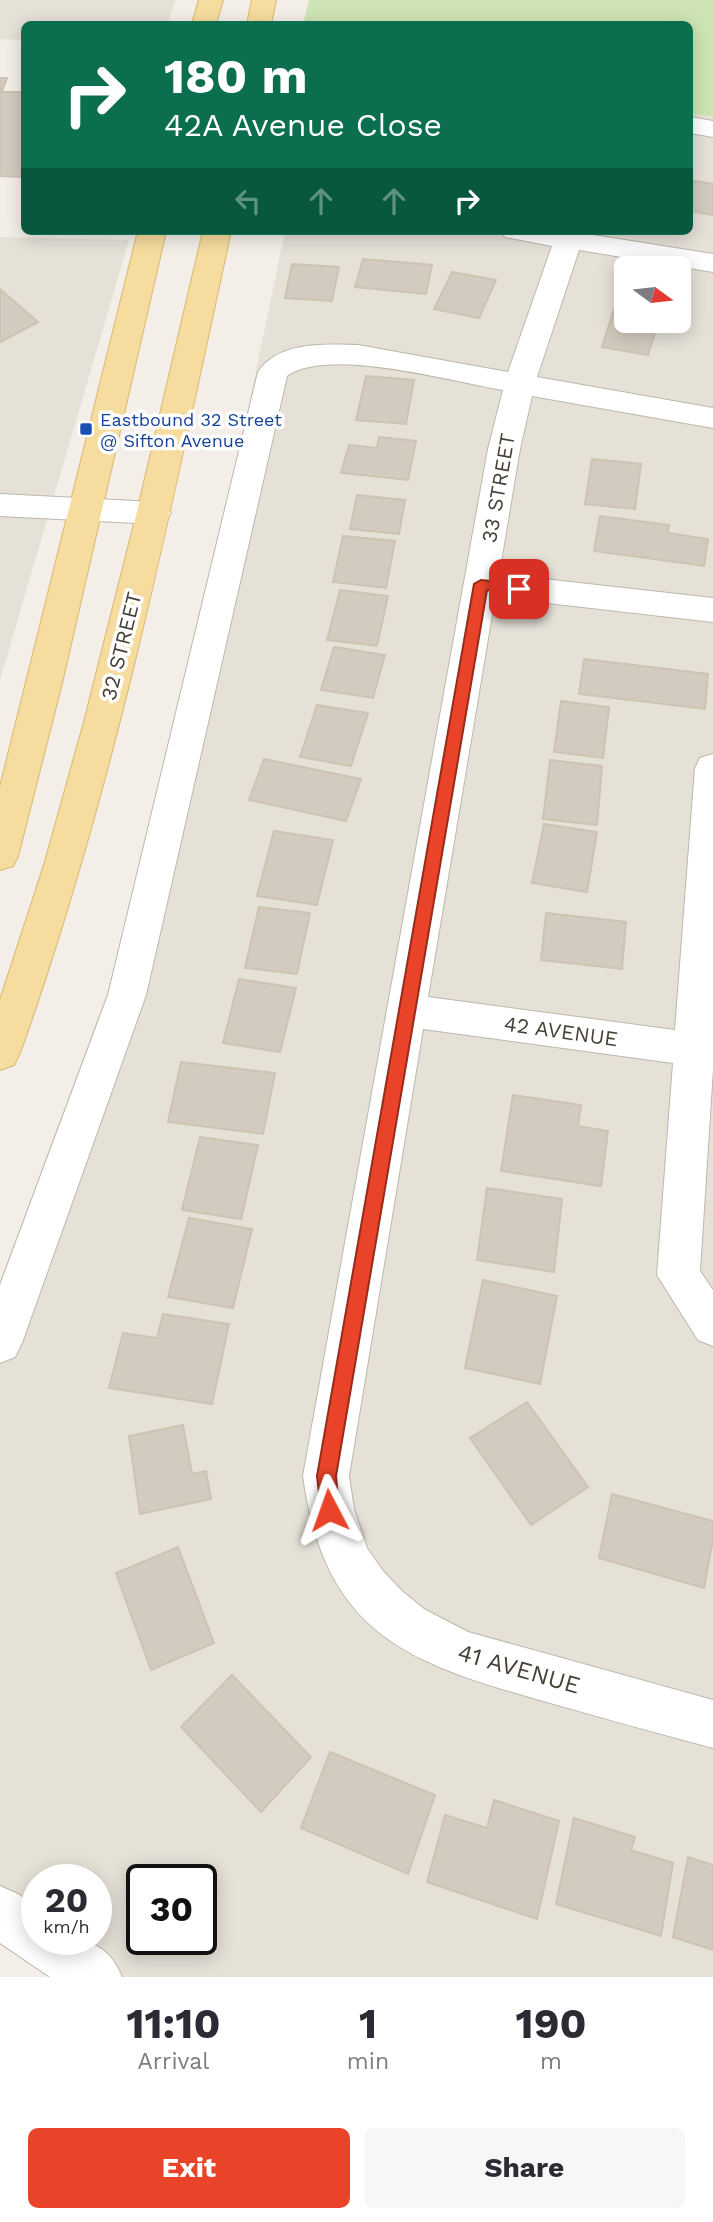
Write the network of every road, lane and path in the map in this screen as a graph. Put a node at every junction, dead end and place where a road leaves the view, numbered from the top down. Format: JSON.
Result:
{"nodes":[{"id":1,"x":211,"y":0,"type":"edge"},
{"id":2,"x":264,"y":0,"type":"edge"},
{"id":3,"x":205,"y":21,"type":"edge"},
{"id":4,"x":260,"y":21,"type":"edge"},
{"id":5,"x":693,"y":126,"type":"edge"},
{"id":6,"x":713,"y":129,"type":"edge"},
{"id":7,"x":151,"y":235,"type":"edge"},
{"id":8,"x":215,"y":235,"type":"edge"},
{"id":9,"x":539,"y":235,"type":"edge"},
{"id":10,"x":569,"y":240,"type":"junction"},
{"id":11,"x":713,"y":263,"type":"edge"},
{"id":12,"x":520,"y":382,"type":"junction"},
{"id":13,"x":713,"y":418,"type":"edge"},
{"id":14,"x":0,"y":505,"type":"edge"},
{"id":15,"x":86,"y":510,"type":"junction"},
{"id":16,"x":155,"y":513,"type":"junction"},
{"id":17,"x":481,"y":584,"type":"junction"},
{"id":18,"x":713,"y":610,"type":"edge"},
{"id":19,"x":713,"y":768,"type":"edge"},
{"id":20,"x":711,"y":835,"type":"edge"},
{"id":21,"x":0,"y":856,"type":"edge"},
{"id":22,"x":409,"y":1011,"type":"junction"},
{"id":23,"x":703,"y":1051,"type":"edge"},
{"id":24,"x":0,"y":1053,"type":"edge"},
{"id":25,"x":713,"y":1326,"type":"edge"},
{"id":26,"x":0,"y":1343,"type":"edge"},
{"id":27,"x":352,"y":1567,"type":"joint"},
{"id":28,"x":713,"y":1724,"type":"edge"},
{"id":29,"x":0,"y":1912,"type":"edge"},
{"id":30,"x":21,"y":1926,"type":"edge"},
{"id":31,"x":63,"y":1955,"type":"edge"},
{"id":32,"x":96,"y":1977,"type":"edge"}],
"edges":[{"from":1,"to":3,"type":"main road"},
{"from":2,"to":4,"type":"main road"},
{"from":5,"to":6,"type":"street"},
{"from":7,"to":15,"type":"main road"},
{"from":8,"to":16,"type":"main road","name":"32 STREET"},
{"from":9,"to":10,"type":"street"},
{"from":10,"to":11,"type":"street"},
{"from":10,"to":12,"type":"street","name":"33 STREET"},
{"from":12,"to":13,"type":"street"},
{"from":12,"to":17,"type":"street","name":"33 STREET"},
{"from":12,"to":26,"type":"street"},
{"from":14,"to":15,"type":"street"},
{"from":15,"to":16,"type":"street"},
{"from":15,"to":21,"type":"main road"},
{"from":16,"to":24,"type":"main road","name":"32 STREET"},
{"from":17,"to":18,"type":"street"},
{"from":17,"to":22,"type":"street","name":"33 STREET"},
{"from":19,"to":20,"type":"street"},
{"from":20,"to":23,"type":"street"},
{"from":22,"to":23,"type":"street","name":"42 AVENUE"},
{"from":22,"to":27,"type":"street","name":"33 STREET"},
{"from":23,"to":25,"type":"street"},
{"from":27,"to":28,"type":"street","name":"41 AVENUE"},
{"from":29,"to":30,"type":"street"},
{"from":31,"to":32,"type":"street"}]}
